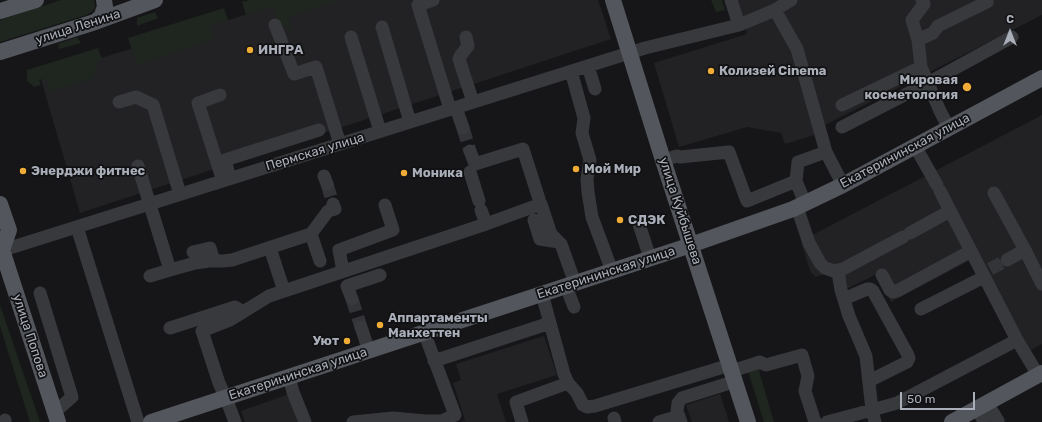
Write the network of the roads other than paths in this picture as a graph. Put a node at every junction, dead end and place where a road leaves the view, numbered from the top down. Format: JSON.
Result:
{"nodes":[{"id":1,"x":36,"y":0,"type":"edge"},
{"id":2,"x":104,"y":0,"type":"edge"},
{"id":3,"x":155,"y":0,"type":"edge"},
{"id":4,"x":433,"y":0,"type":"edge"},
{"id":5,"x":613,"y":0,"type":"edge"},
{"id":6,"x":731,"y":0,"type":"edge"},
{"id":7,"x":791,"y":0,"type":"edge"},
{"id":8,"x":987,"y":0,"type":"edge"},
{"id":9,"x":926,"y":1,"type":"edge"},
{"id":10,"x":776,"y":10,"type":"junction"},
{"id":11,"x":0,"y":11,"type":"edge"},
{"id":12,"x":95,"y":22,"type":"junction"},
{"id":13,"x":275,"y":25,"type":"dead end"},
{"id":14,"x":739,"y":25,"type":"junction"},
{"id":15,"x":382,"y":27,"type":"dead end"},
{"id":16,"x":351,"y":37,"type":"dead end"},
{"id":17,"x":466,"y":37,"type":"dead end"},
{"id":18,"x":1012,"y":37,"type":"dead end"},
{"id":19,"x":918,"y":40,"type":"junction"},
{"id":20,"x":0,"y":52,"type":"edge"},
{"id":21,"x":630,"y":53,"type":"junction"},
{"id":22,"x":588,"y":66,"type":"junction"},
{"id":23,"x":921,"y":67,"type":"junction"},
{"id":24,"x":571,"y":71,"type":"junction"},
{"id":25,"x":1042,"y":78,"type":"edge"},
{"id":26,"x":928,"y":83,"type":"junction"},
{"id":27,"x":595,"y":90,"type":"dead end"},
{"id":28,"x":220,"y":95,"type":"dead end"},
{"id":29,"x":119,"y":102,"type":"dead end"},
{"id":30,"x":473,"y":102,"type":"junction"},
{"id":31,"x":842,"y":105,"type":"dead end"},
{"id":32,"x":453,"y":108,"type":"junction"},
{"id":33,"x":410,"y":122,"type":"junction"},
{"id":34,"x":842,"y":126,"type":"dead end"},
{"id":35,"x":463,"y":128,"type":"tunnel mouth"},
{"id":36,"x":949,"y":128,"type":"junction"},
{"id":37,"x":319,"y":130,"type":"dead end"},
{"id":38,"x":380,"y":131,"type":"junction"},
{"id":39,"x":340,"y":144,"type":"junction"},
{"id":40,"x":916,"y":146,"type":"junction"},
{"id":41,"x":470,"y":151,"type":"tunnel mouth"},
{"id":42,"x":826,"y":152,"type":"junction"},
{"id":43,"x":663,"y":160,"type":"junction"},
{"id":44,"x":138,"y":166,"type":"dead end"},
{"id":45,"x":470,"y":172,"type":"dead end"},
{"id":46,"x":226,"y":180,"type":"junction"},
{"id":47,"x":796,"y":180,"type":"junction"},
{"id":48,"x":843,"y":185,"type":"junction"},
{"id":49,"x":994,"y":193,"type":"dead end"},
{"id":50,"x":180,"y":194,"type":"junction"},
{"id":51,"x":539,"y":199,"type":"dead end"},
{"id":52,"x":0,"y":204,"type":"edge"},
{"id":53,"x":150,"y":204,"type":"junction"},
{"id":54,"x":333,"y":204,"type":"dead end"},
{"id":55,"x":385,"y":205,"type":"dead end"},
{"id":56,"x":801,"y":205,"type":"junction"},
{"id":57,"x":950,"y":212,"type":"junction"},
{"id":58,"x":534,"y":220,"type":"dead end"},
{"id":59,"x":638,"y":221,"type":"dead end"},
{"id":60,"x":486,"y":224,"type":"junction"},
{"id":61,"x":76,"y":227,"type":"junction"},
{"id":62,"x":311,"y":234,"type":"junction"},
{"id":63,"x":559,"y":242,"type":"junction"},
{"id":64,"x":690,"y":245,"type":"junction"},
{"id":65,"x":270,"y":248,"type":"junction"},
{"id":66,"x":0,"y":250,"type":"edge"},
{"id":67,"x":1025,"y":250,"type":"junction"},
{"id":68,"x":971,"y":251,"type":"junction"},
{"id":69,"x":193,"y":252,"type":"dead end"},
{"id":70,"x":650,"y":258,"type":"junction"},
{"id":71,"x":1007,"y":260,"type":"tunnel mouth"},
{"id":72,"x":320,"y":261,"type":"dead end"},
{"id":73,"x":214,"y":262,"type":"junction"},
{"id":74,"x":1038,"y":264,"type":"edge"},
{"id":75,"x":170,"y":270,"type":"junction"},
{"id":76,"x":838,"y":270,"type":"junction"},
{"id":77,"x":612,"y":271,"type":"junction"},
{"id":78,"x":343,"y":272,"type":"junction"},
{"id":79,"x":985,"y":273,"type":"junction"},
{"id":80,"x":380,"y":275,"type":"dead end"},
{"id":81,"x":882,"y":275,"type":"dead end"},
{"id":82,"x":150,"y":276,"type":"dead end"},
{"id":83,"x":571,"y":284,"type":"junction"},
{"id":84,"x":1042,"y":284,"type":"edge"},
{"id":85,"x":284,"y":291,"type":"junction"},
{"id":86,"x":40,"y":293,"type":"dead end"},
{"id":87,"x":542,"y":294,"type":"junction"},
{"id":88,"x":352,"y":299,"type":"tunnel mouth"},
{"id":89,"x":844,"y":299,"type":"junction"},
{"id":90,"x":574,"y":307,"type":"dead end"},
{"id":91,"x":921,"y":309,"type":"dead end"},
{"id":92,"x":243,"y":312,"type":"junction"},
{"id":93,"x":550,"y":323,"type":"junction"},
{"id":94,"x":361,"y":327,"type":"tunnel mouth"},
{"id":95,"x":170,"y":328,"type":"dead end"},
{"id":96,"x":424,"y":332,"type":"junction"},
{"id":97,"x":1018,"y":340,"type":"junction"},
{"id":98,"x":369,"y":351,"type":"junction"},
{"id":99,"x":434,"y":361,"type":"junction"},
{"id":100,"x":733,"y":372,"type":"junction"},
{"id":101,"x":1040,"y":374,"type":"edge"},
{"id":102,"x":289,"y":377,"type":"junction"},
{"id":103,"x":869,"y":381,"type":"junction"},
{"id":104,"x":568,"y":383,"type":"junction"},
{"id":105,"x":226,"y":398,"type":"junction"},
{"id":106,"x":983,"y":411,"type":"edge"},
{"id":107,"x":874,"y":416,"type":"edge"},
{"id":108,"x":56,"y":417,"type":"edge"},
{"id":109,"x":680,"y":419,"type":"edge"},
{"id":110,"x":998,"y":421,"type":"edge"},
{"id":111,"x":138,"y":422,"type":"edge"},
{"id":112,"x":151,"y":422,"type":"edge"},
{"id":113,"x":235,"y":422,"type":"edge"},
{"id":114,"x":306,"y":422,"type":"edge"},
{"id":115,"x":353,"y":422,"type":"edge"},
{"id":116,"x":522,"y":422,"type":"edge"},
{"id":117,"x":659,"y":422,"type":"edge"},
{"id":118,"x":748,"y":422,"type":"edge"},
{"id":119,"x":815,"y":422,"type":"edge"},
{"id":120,"x":826,"y":422,"type":"edge"},
{"id":121,"x":952,"y":422,"type":"edge"}],
"edges":[{"from":1,"to":11,"type":"main road"},
{"from":2,"to":12,"type":"main road"},
{"from":3,"to":12,"type":"main road","name":"улица Ленина"},
{"from":4,"to":32,"type":"street"},
{"from":5,"to":21,"type":"main road","name":"улица Куйбышева"},
{"from":6,"to":14,"type":"street"},
{"from":7,"to":10,"type":"street","name":"Пермская улица"},
{"from":8,"to":19,"type":"street"},
{"from":9,"to":19,"type":"street"},
{"from":10,"to":14,"type":"street","name":"Пермская улица"},
{"from":10,"to":42,"type":"street"},
{"from":12,"to":20,"type":"main road","name":"улица Ленина"},
{"from":13,"to":39,"type":"street"},
{"from":14,"to":21,"type":"street","name":"Пермская улица"},
{"from":15,"to":33,"type":"street"},
{"from":16,"to":38,"type":"street"},
{"from":17,"to":30,"type":"street"},
{"from":18,"to":26,"type":"street"},
{"from":19,"to":23,"type":"street"},
{"from":21,"to":22,"type":"street","name":"Пермская улица"},
{"from":21,"to":43,"type":"main road","name":"улица Куйбышева"},
{"from":22,"to":24,"type":"street","name":"Пермская улица"},
{"from":22,"to":27,"type":"street"},
{"from":23,"to":26,"type":"street"},
{"from":23,"to":31,"type":"street"},
{"from":24,"to":30,"type":"street","name":"Пермская улица"},
{"from":24,"to":77,"type":"street"},
{"from":25,"to":36,"type":"main road","name":"Екатерининская улица"},
{"from":26,"to":34,"type":"street"},
{"from":26,"to":36,"type":"street"},
{"from":28,"to":46,"type":"street"},
{"from":29,"to":50,"type":"street"},
{"from":30,"to":32,"type":"street","name":"Пермская улица"},
{"from":32,"to":33,"type":"street","name":"Пермская улица"},
{"from":32,"to":35,"type":"street"},
{"from":33,"to":38,"type":"street","name":"Пермская улица"},
{"from":36,"to":40,"type":"main road","name":"Екатерининская улица"},
{"from":37,"to":46,"type":"street"},
{"from":38,"to":39,"type":"street","name":"Пермская улица"},
{"from":39,"to":46,"type":"street","name":"Пермская улица"},
{"from":40,"to":48,"type":"main road","name":"Екатерининская улица"},
{"from":40,"to":57,"type":"street"},
{"from":41,"to":51,"type":"street"},
{"from":42,"to":47,"type":"street"},
{"from":42,"to":48,"type":"street"},
{"from":43,"to":47,"type":"street"},
{"from":43,"to":64,"type":"main road","name":"улица Куйбышева"},
{"from":44,"to":53,"type":"street"},
{"from":45,"to":60,"type":"street"},
{"from":46,"to":50,"type":"street","name":"Пермская улица"},
{"from":47,"to":56,"type":"street"},
{"from":48,"to":56,"type":"main road","name":"Екатерининская улица"},
{"from":49,"to":67,"type":"street"},
{"from":50,"to":53,"type":"street","name":"Пермская улица"},
{"from":52,"to":66,"type":"main road"},
{"from":53,"to":61,"type":"street","name":"Пермская улица"},
{"from":53,"to":75,"type":"street"},
{"from":54,"to":62,"type":"street"},
{"from":55,"to":78,"type":"street"},
{"from":56,"to":64,"type":"main road","name":"Екатерининская улица"},
{"from":56,"to":76,"type":"street"},
{"from":57,"to":68,"type":"street"},
{"from":57,"to":76,"type":"street"},
{"from":58,"to":63,"type":"street"},
{"from":59,"to":70,"type":"street"},
{"from":60,"to":63,"type":"street"},
{"from":60,"to":78,"type":"street"},
{"from":61,"to":66,"type":"street","name":"Пермская улица"},
{"from":61,"to":111,"type":"street"},
{"from":62,"to":65,"type":"street"},
{"from":62,"to":72,"type":"street"},
{"from":63,"to":83,"type":"street"},
{"from":64,"to":70,"type":"main road","name":"Екатерининская улица"},
{"from":64,"to":100,"type":"main road","name":"улица Куйбышева"},
{"from":65,"to":73,"type":"street"},
{"from":65,"to":85,"type":"street"},
{"from":66,"to":108,"type":"main road","name":"улица Попова"},
{"from":67,"to":71,"type":"street"},
{"from":67,"to":74,"type":"street"},
{"from":68,"to":79,"type":"street"},
{"from":68,"to":81,"type":"street"},
{"from":69,"to":73,"type":"street"},
{"from":70,"to":77,"type":"main road","name":"Екатерининская улица"},
{"from":73,"to":75,"type":"street"},
{"from":74,"to":84,"type":"street"},
{"from":75,"to":82,"type":"street"},
{"from":76,"to":89,"type":"street"},
{"from":77,"to":83,"type":"main road","name":"Екатерининская улица"},
{"from":78,"to":85,"type":"street"},
{"from":79,"to":91,"type":"street"},
{"from":79,"to":97,"type":"street"},
{"from":80,"to":88,"type":"street"},
{"from":83,"to":87,"type":"main road","name":"Екатерининская улица"},
{"from":83,"to":90,"type":"street"},
{"from":85,"to":92,"type":"street"},
{"from":86,"to":108,"type":"street"},
{"from":87,"to":93,"type":"street"},
{"from":87,"to":96,"type":"main road","name":"Екатерининская улица"},
{"from":89,"to":103,"type":"street"},
{"from":89,"to":103,"type":"street"},
{"from":92,"to":95,"type":"street"},
{"from":92,"to":105,"type":"street"},
{"from":93,"to":99,"type":"street"},
{"from":93,"to":104,"type":"street"},
{"from":94,"to":98,"type":"street"},
{"from":96,"to":98,"type":"main road","name":"Екатерининская улица"},
{"from":96,"to":99,"type":"street"},
{"from":97,"to":101,"type":"street"},
{"from":97,"to":107,"type":"street"},
{"from":98,"to":102,"type":"main road","name":"Екатерининская улица"},
{"from":99,"to":115,"type":"street"},
{"from":100,"to":104,"type":"street"},
{"from":100,"to":109,"type":"street"},
{"from":100,"to":118,"type":"main road","name":"улица Куйбышева"},
{"from":100,"to":119,"type":"street"},
{"from":101,"to":106,"type":"main road"},
{"from":102,"to":105,"type":"main road","name":"Екатерининская улица"},
{"from":102,"to":114,"type":"street"},
{"from":103,"to":107,"type":"street"},
{"from":104,"to":116,"type":"street"},
{"from":105,"to":112,"type":"main road","name":"Екатерининская улица"},
{"from":105,"to":113,"type":"street"},
{"from":106,"to":110,"type":"street"},
{"from":106,"to":121,"type":"main road"},
{"from":107,"to":120,"type":"street"},
{"from":109,"to":117,"type":"street"}]}
